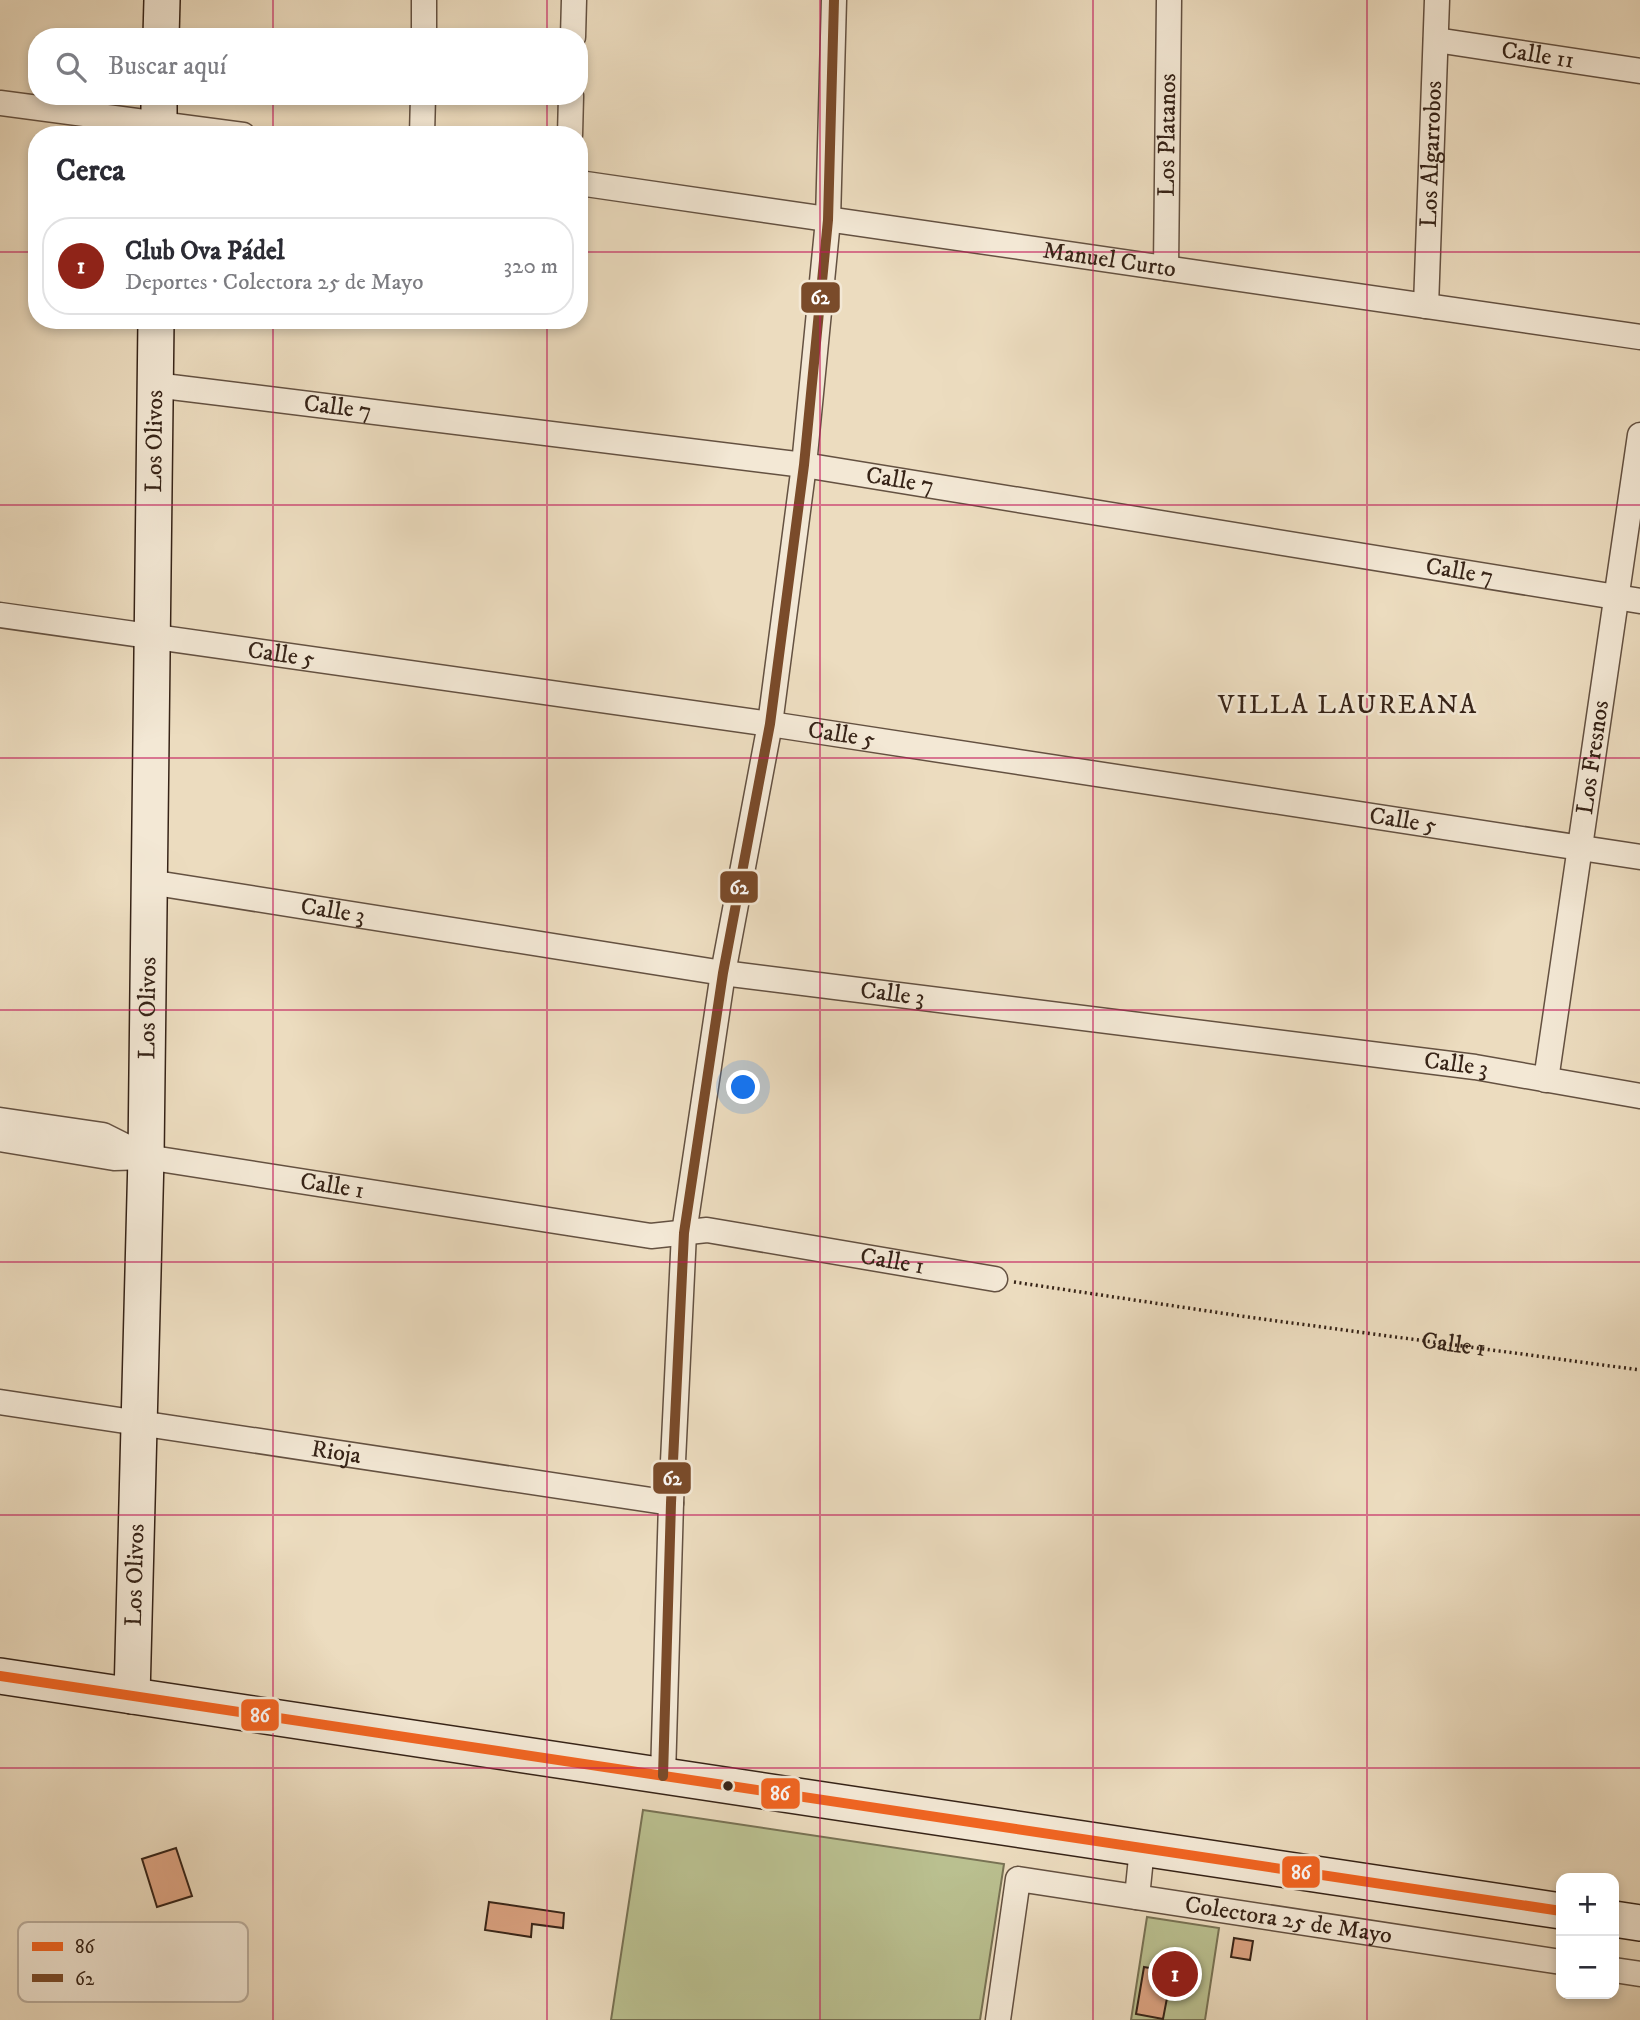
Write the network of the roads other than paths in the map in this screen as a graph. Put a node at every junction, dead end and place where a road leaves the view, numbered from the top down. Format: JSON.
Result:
{"nodes":[{"id":1,"x":162,"y":0,"type":"edge"},
{"id":2,"x":424,"y":0,"type":"edge"},
{"id":3,"x":574,"y":0,"type":"edge"},
{"id":4,"x":834,"y":0,"type":"edge"},
{"id":5,"x":1169,"y":0,"type":"edge"},
{"id":6,"x":1437,"y":0,"type":"edge"},
{"id":7,"x":161,"y":28,"type":"edge"},
{"id":8,"x":424,"y":28,"type":"edge"},
{"id":9,"x":573,"y":28,"type":"edge"},
{"id":10,"x":1436,"y":40,"type":"junction"},
{"id":11,"x":1640,"y":71,"type":"edge"},
{"id":12,"x":0,"y":103,"type":"edge"},
{"id":13,"x":423,"y":105,"type":"edge"},
{"id":14,"x":572,"y":105,"type":"edge"},
{"id":15,"x":159,"y":118,"type":"edge"},
{"id":16,"x":199,"y":126,"type":"edge"},
{"id":17,"x":422,"y":126,"type":"edge"},
{"id":18,"x":570,"y":126,"type":"edge"},
{"id":19,"x":588,"y":184,"type":"edge"},
{"id":20,"x":828,"y":220,"type":"junction"},
{"id":21,"x":1166,"y":268,"type":"junction"},
{"id":22,"x":1426,"y":306,"type":"junction"},
{"id":23,"x":156,"y":329,"type":"edge"},
{"id":24,"x":1640,"y":337,"type":"edge"},
{"id":25,"x":155,"y":385,"type":"junction"},
{"id":26,"x":1640,"y":435,"type":"edge"},
{"id":27,"x":804,"y":465,"type":"junction"},
{"id":28,"x":1628,"y":599,"type":"edge"},
{"id":29,"x":0,"y":615,"type":"edge"},
{"id":30,"x":152,"y":638,"type":"junction"},
{"id":31,"x":769,"y":724,"type":"junction"},
{"id":32,"x":1580,"y":848,"type":"junction"},
{"id":33,"x":1640,"y":857,"type":"edge"},
{"id":34,"x":149,"y":882,"type":"junction"},
{"id":35,"x":723,"y":973,"type":"junction"},
{"id":36,"x":1546,"y":1080,"type":"junction"},
{"id":37,"x":1640,"y":1096,"type":"edge"},
{"id":38,"x":0,"y":1120,"type":"edge"},
{"id":39,"x":0,"y":1139,"type":"edge"},
{"id":40,"x":146,"y":1157,"type":"junction"},
{"id":41,"x":684,"y":1233,"type":"junction"},
{"id":42,"x":995,"y":1279,"type":"road end"},
{"id":43,"x":0,"y":1402,"type":"edge"},
{"id":44,"x":141,"y":1424,"type":"junction"},
{"id":45,"x":671,"y":1503,"type":"junction"},
{"id":46,"x":0,"y":1676,"type":"edge"},
{"id":47,"x":132,"y":1696,"type":"junction"},
{"id":48,"x":663,"y":1776,"type":"junction"},
{"id":49,"x":1142,"y":1849,"type":"junction"},
{"id":50,"x":1137,"y":1897,"type":"junction"},
{"id":51,"x":1556,"y":1910,"type":"edge"},
{"id":52,"x":1619,"y":1920,"type":"edge"},
{"id":53,"x":1640,"y":1923,"type":"edge"},
{"id":54,"x":1556,"y":1961,"type":"edge"},
{"id":55,"x":1619,"y":1971,"type":"edge"},
{"id":56,"x":1640,"y":1974,"type":"edge"},
{"id":57,"x":998,"y":2020,"type":"edge"}],
"edges":[{"from":1,"to":7,"type":"main road"},
{"from":2,"to":8,"type":"street"},
{"from":3,"to":9,"type":"street"},
{"from":4,"to":20,"type":"street"},
{"from":5,"to":21,"type":"street","name":"Los Platanos"},
{"from":6,"to":10,"type":"street","name":"Los Algarrobos"},
{"from":10,"to":11,"type":"street","name":"Calle 11"},
{"from":10,"to":22,"type":"street","name":"Los Algarrobos"},
{"from":12,"to":15,"type":"street"},
{"from":13,"to":17,"type":"street"},
{"from":14,"to":18,"type":"street"},
{"from":15,"to":16,"type":"street"},
{"from":19,"to":20,"type":"street","name":"Manuel Curto"},
{"from":20,"to":21,"type":"street","name":"Manuel Curto"},
{"from":20,"to":27,"type":"street"},
{"from":21,"to":22,"type":"street","name":"Manuel Curto"},
{"from":22,"to":24,"type":"street","name":"Manuel Curto"},
{"from":23,"to":25,"type":"main road","name":"Los Olivos"},
{"from":25,"to":27,"type":"street","name":"Calle 7"},
{"from":25,"to":30,"type":"main road","name":"Los Olivos"},
{"from":26,"to":28,"type":"street","name":"Los Fresnos"},
{"from":27,"to":28,"type":"street","name":"Calle 7"},
{"from":27,"to":31,"type":"street"},
{"from":28,"to":32,"type":"street","name":"Los Fresnos"},
{"from":29,"to":30,"type":"street","name":"Calle 5"},
{"from":30,"to":31,"type":"street","name":"Calle 5"},
{"from":30,"to":34,"type":"main road","name":"Los Olivos"},
{"from":31,"to":32,"type":"street","name":"Calle 5"},
{"from":31,"to":35,"type":"street"},
{"from":32,"to":33,"type":"street","name":"Calle 5"},
{"from":32,"to":36,"type":"street","name":"Los Fresnos"},
{"from":34,"to":35,"type":"street","name":"Calle 3"},
{"from":34,"to":40,"type":"main road","name":"Los Olivos"},
{"from":35,"to":36,"type":"street","name":"Calle 3"},
{"from":35,"to":41,"type":"street"},
{"from":36,"to":37,"type":"street","name":"Calle 3"},
{"from":38,"to":40,"type":"street","name":"Calle 1"},
{"from":39,"to":40,"type":"street","name":"Calle 1"},
{"from":40,"to":41,"type":"street","name":"Calle 1"},
{"from":40,"to":44,"type":"main road","name":"Los Olivos"},
{"from":41,"to":42,"type":"street","name":"Calle 1"},
{"from":41,"to":45,"type":"street"},
{"from":43,"to":44,"type":"street","name":"Rioja"},
{"from":44,"to":45,"type":"street","name":"Rioja"},
{"from":44,"to":47,"type":"main road","name":"Los Olivos"},
{"from":45,"to":48,"type":"street"},
{"from":46,"to":47,"type":"main road"},
{"from":47,"to":48,"type":"main road"},
{"from":48,"to":49,"type":"main road"},
{"from":49,"to":50,"type":"street"},
{"from":49,"to":51,"type":"main road"},
{"from":50,"to":54,"type":"street","name":"Colectora 25 de Mayo"},
{"from":50,"to":57,"type":"street","name":"Colectora 25 de Mayo"},
{"from":52,"to":53,"type":"main road"},
{"from":55,"to":56,"type":"street"}]}
